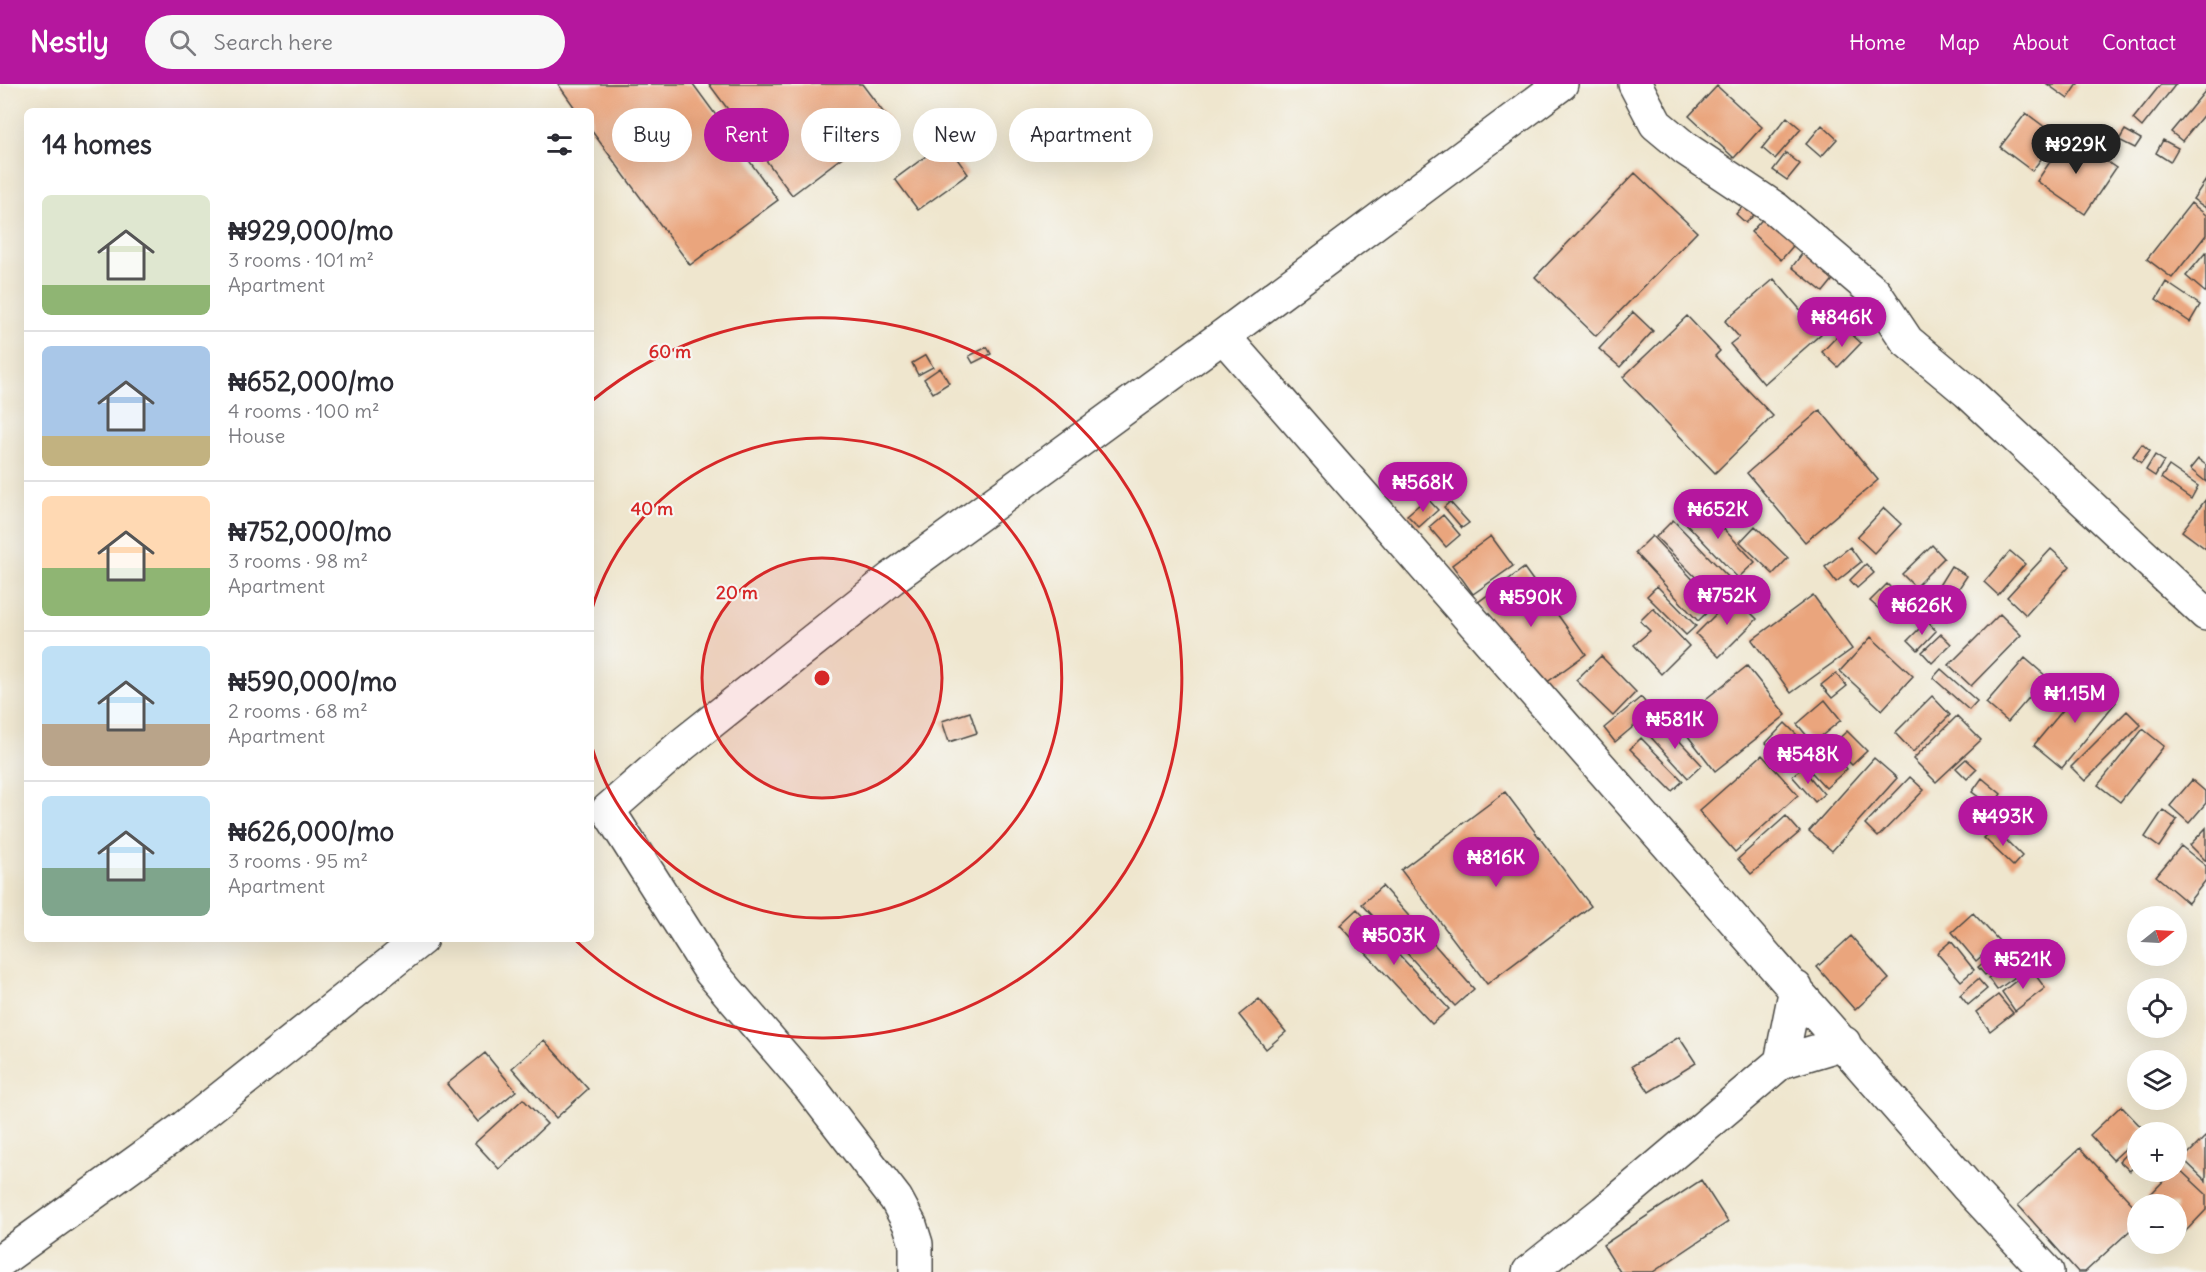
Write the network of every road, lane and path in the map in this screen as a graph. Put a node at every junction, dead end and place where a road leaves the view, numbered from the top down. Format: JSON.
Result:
{"nodes":[{"id":1,"x":1561,"y":84,"type":"edge"},
{"id":2,"x":1635,"y":84,"type":"edge"},
{"id":3,"x":1223,"y":336,"type":"junction"},
{"id":4,"x":2206,"y":614,"type":"edge"},
{"id":5,"x":600,"y":815,"type":"edge"},
{"id":6,"x":417,"y":942,"type":"edge"},
{"id":7,"x":1796,"y":988,"type":"junction"},
{"id":8,"x":1844,"y":1043,"type":"junction"},
{"id":9,"x":1781,"y":1062,"type":"junction"},
{"id":10,"x":0,"y":1261,"type":"edge"},
{"id":11,"x":916,"y":1272,"type":"edge"},
{"id":12,"x":1529,"y":1272,"type":"edge"},
{"id":13,"x":2047,"y":1272,"type":"edge"}],
"edges":[{"from":1,"to":3,"type":"street"},
{"from":2,"to":4,"type":"street"},
{"from":3,"to":5,"type":"street"},
{"from":3,"to":7,"type":"street"},
{"from":5,"to":11,"type":"street"},
{"from":6,"to":10,"type":"street"},
{"from":7,"to":8,"type":"street"},
{"from":7,"to":9,"type":"street"},
{"from":8,"to":9,"type":"street"},
{"from":8,"to":13,"type":"street"},
{"from":9,"to":12,"type":"street"}]}
